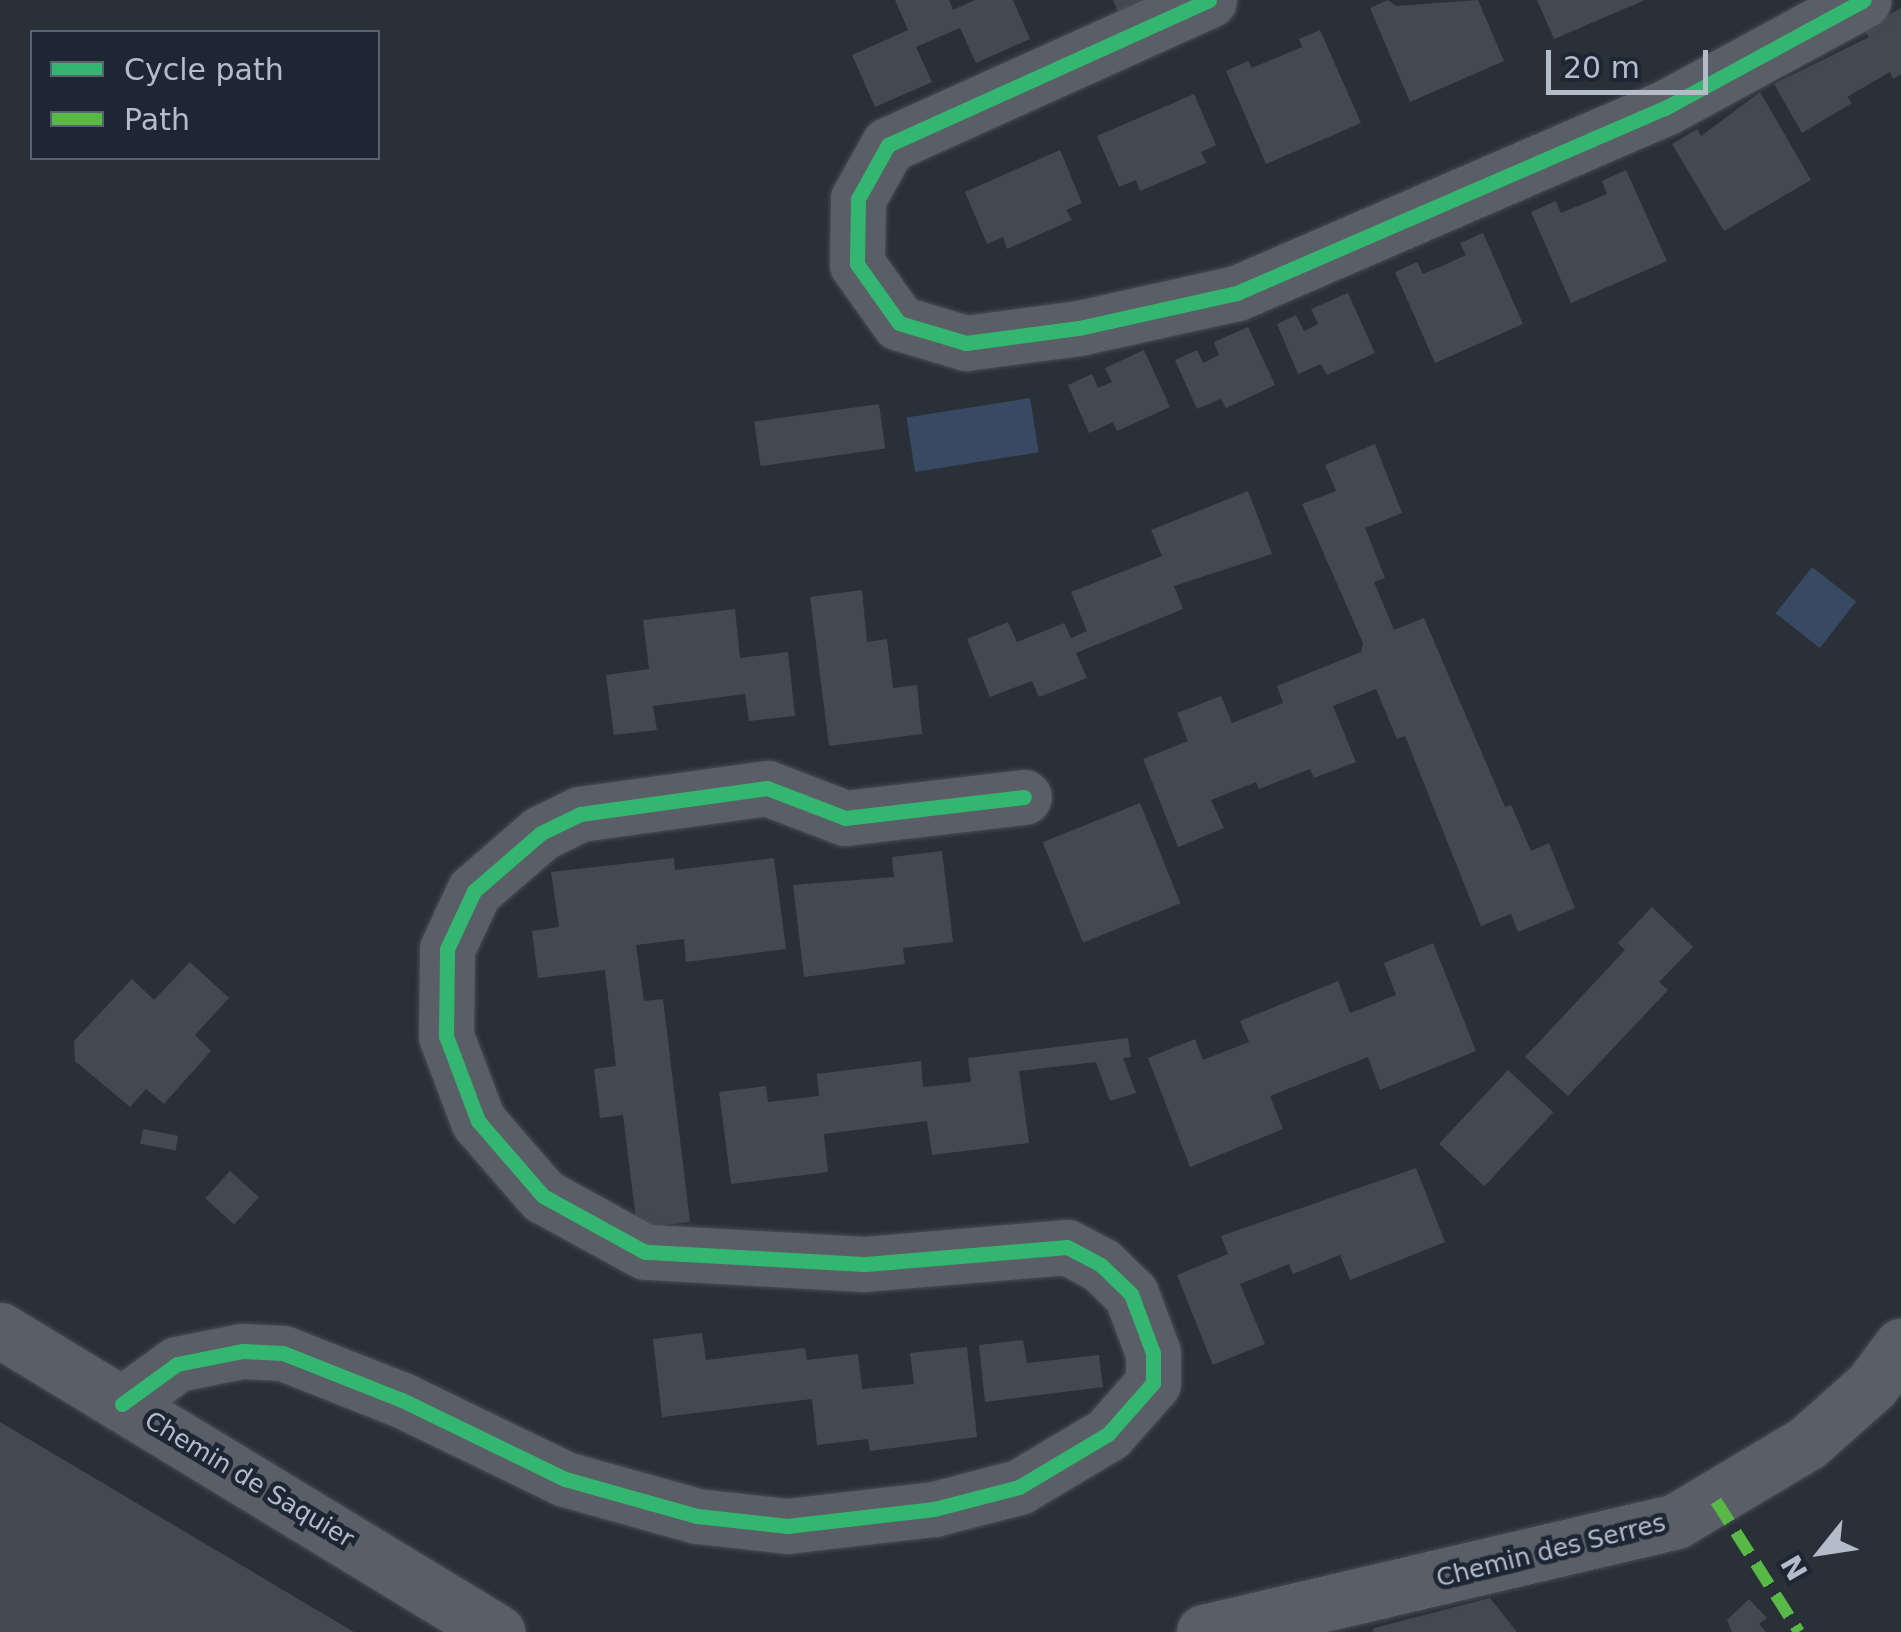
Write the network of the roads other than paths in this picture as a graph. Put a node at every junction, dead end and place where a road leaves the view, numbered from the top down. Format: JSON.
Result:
{"nodes":[{"id":1,"x":1209,"y":0,"type":"edge"},
{"id":2,"x":1864,"y":0,"type":"edge"},
{"id":3,"x":1024,"y":797,"type":"dead end"},
{"id":4,"x":0,"y":1330,"type":"edge"},
{"id":5,"x":1901,"y":1346,"type":"edge"},
{"id":6,"x":122,"y":1404,"type":"junction"},
{"id":7,"x":497,"y":1632,"type":"edge"},
{"id":8,"x":1204,"y":1632,"type":"edge"}],
"edges":[{"from":1,"to":2,"type":"street"},
{"from":3,"to":6,"type":"street"},
{"from":4,"to":6,"type":"street","name":"Chemin de Saquier"},
{"from":5,"to":8,"type":"street","name":"Chemin des Serres"},
{"from":6,"to":7,"type":"street","name":"Chemin de Saquier"}]}
